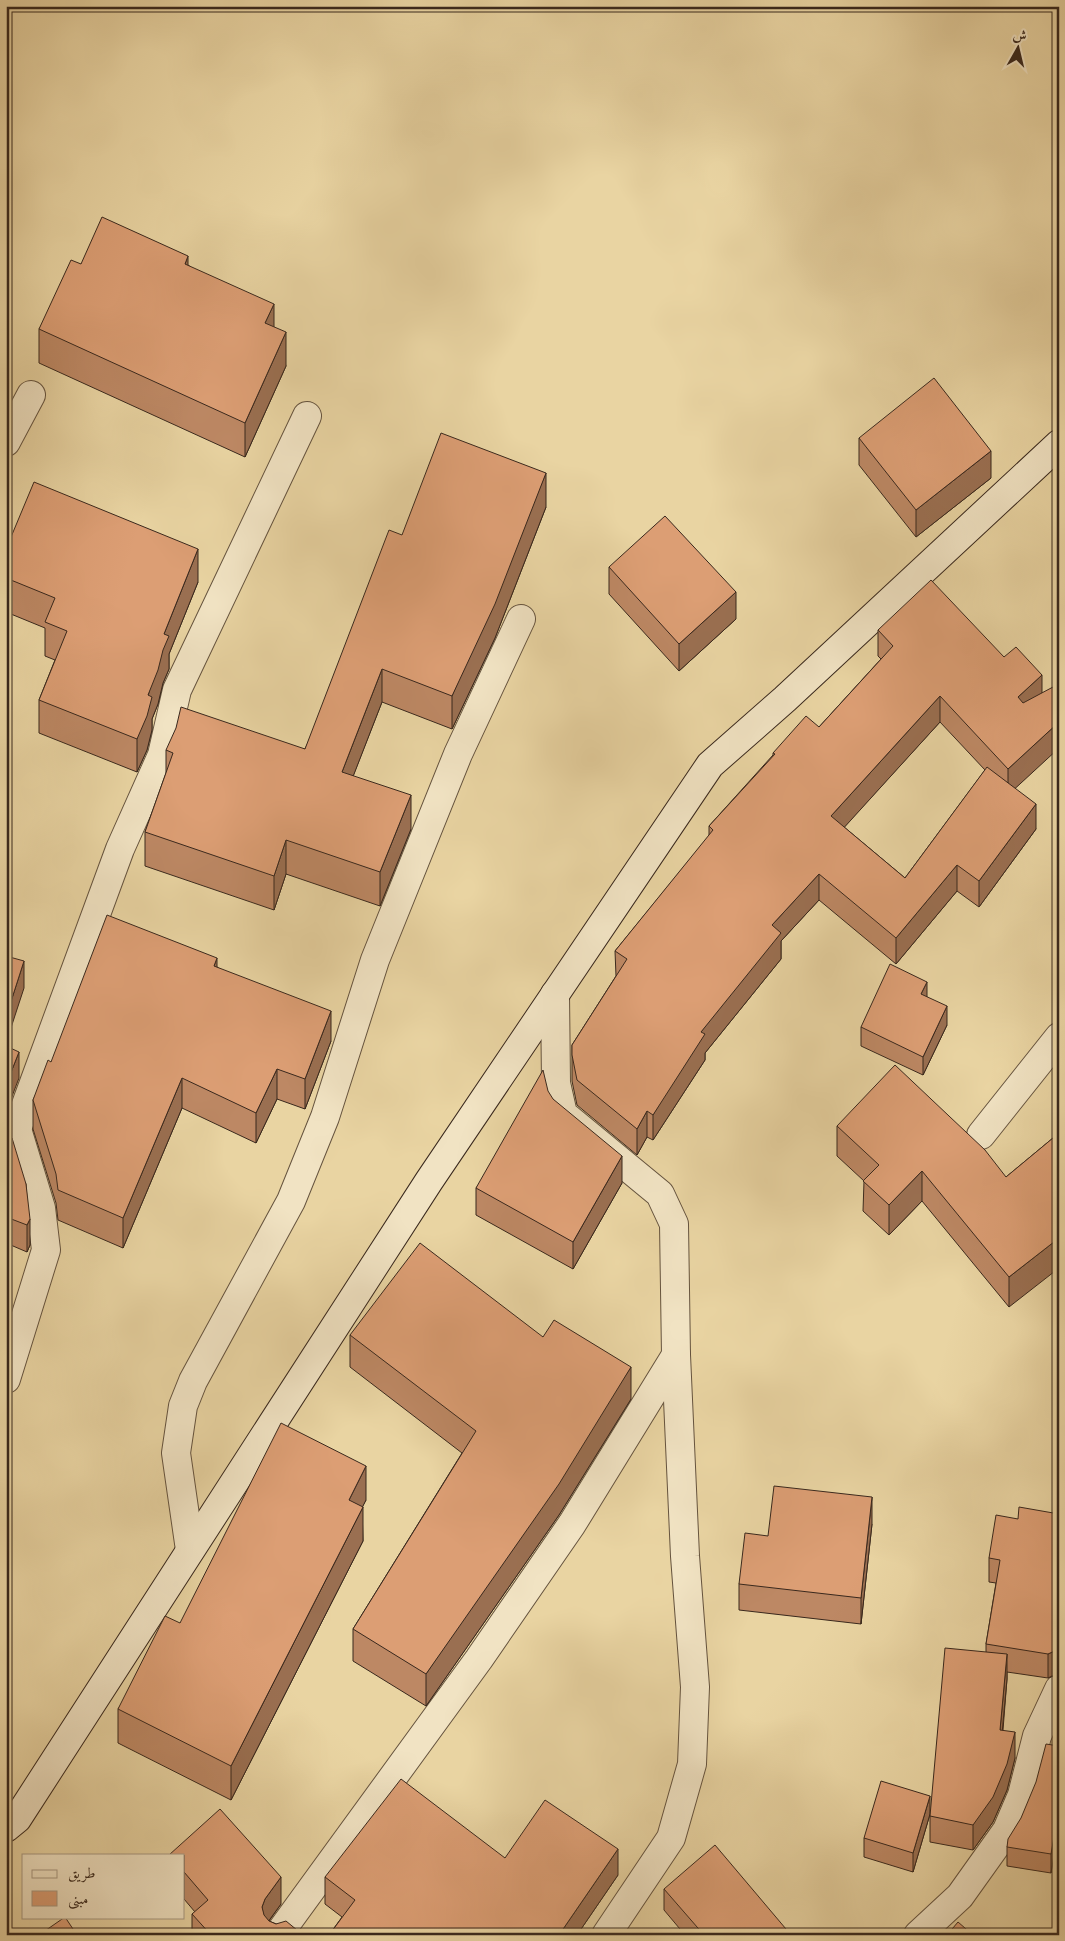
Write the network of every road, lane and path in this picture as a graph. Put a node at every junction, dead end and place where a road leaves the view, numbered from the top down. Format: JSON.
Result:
{"nodes":[{"id":1,"x":31,"y":395,"type":"dead end"},
{"id":2,"x":307,"y":416,"type":"dead end"},
{"id":3,"x":6,"y":442,"type":"edge"},
{"id":4,"x":1059,"y":444,"type":"edge"},
{"id":5,"x":521,"y":619,"type":"dead end"},
{"id":6,"x":556,"y":994,"type":"junction"},
{"id":7,"x":1059,"y":1037,"type":"edge"},
{"id":8,"x":981,"y":1134,"type":"dead end"},
{"id":9,"x":12,"y":1136,"type":"edge"},
{"id":10,"x":676,"y":1355,"type":"junction"},
{"id":11,"x":6,"y":1378,"type":"edge"},
{"id":12,"x":190,"y":1550,"type":"junction"},
{"id":13,"x":1059,"y":1689,"type":"edge"},
{"id":14,"x":6,"y":1828,"type":"edge"},
{"id":15,"x":278,"y":1935,"type":"edge"},
{"id":16,"x":606,"y":1935,"type":"edge"},
{"id":17,"x":918,"y":1935,"type":"edge"}],
"edges":[{"from":1,"to":3,"type":"street"},
{"from":2,"to":9,"type":"street"},
{"from":4,"to":6,"type":"street"},
{"from":5,"to":12,"type":"street"},
{"from":6,"to":10,"type":"street"},
{"from":6,"to":12,"type":"street"},
{"from":7,"to":8,"type":"street"},
{"from":9,"to":11,"type":"street"},
{"from":10,"to":15,"type":"street"},
{"from":10,"to":16,"type":"street"},
{"from":12,"to":14,"type":"street"},
{"from":13,"to":17,"type":"street"}]}
